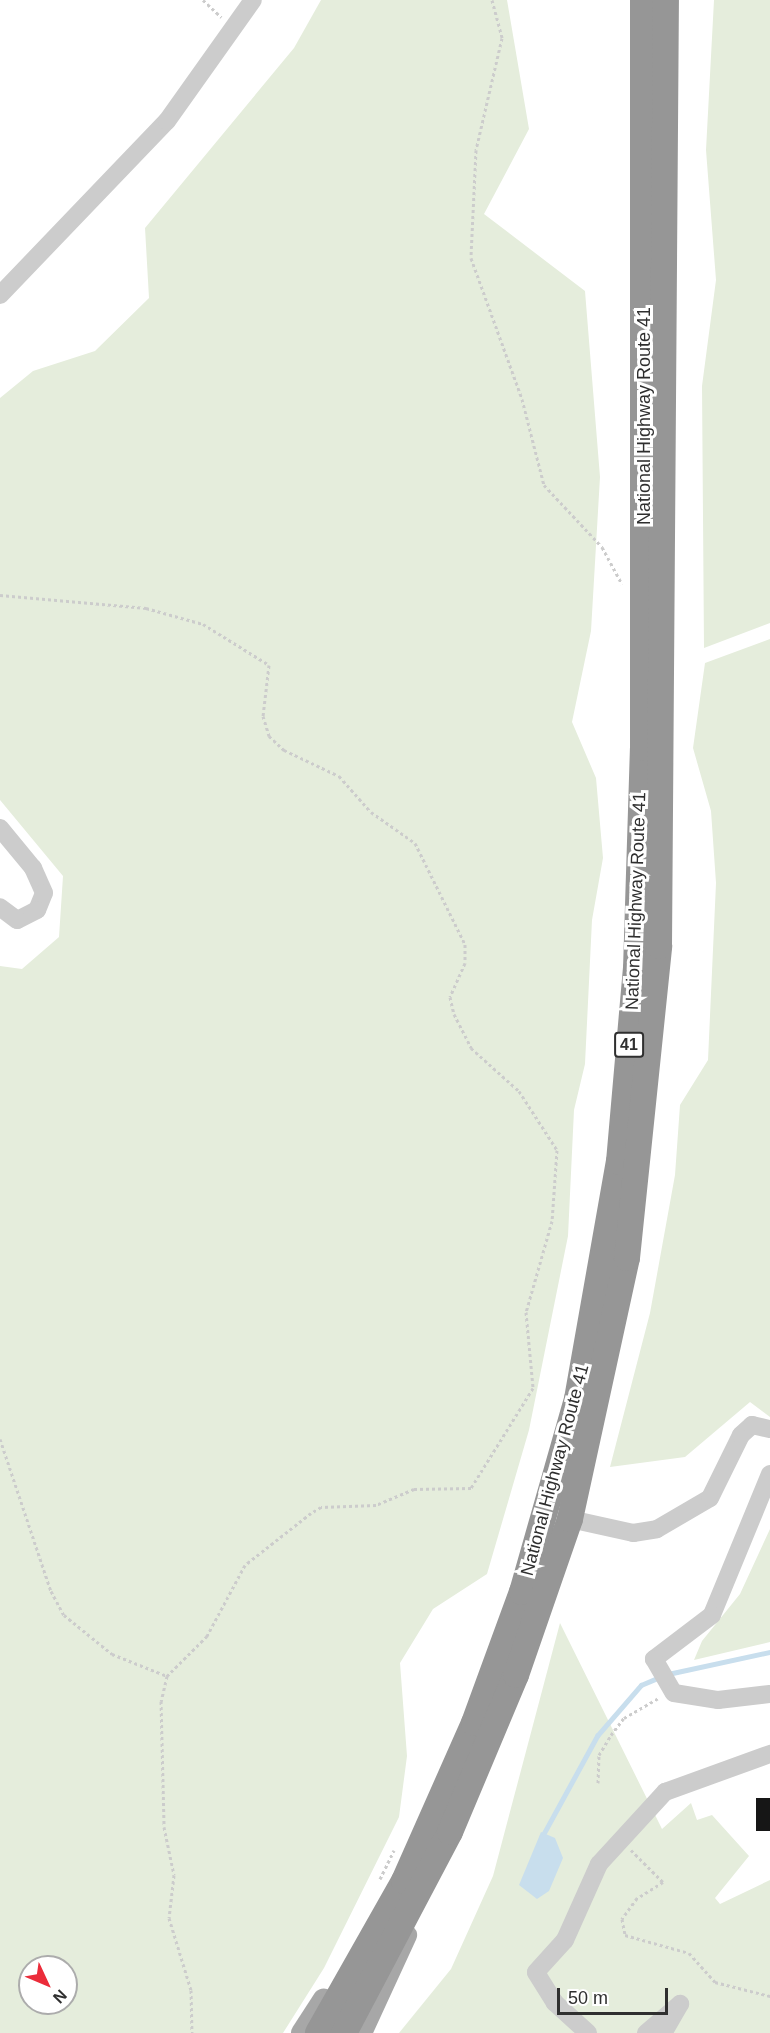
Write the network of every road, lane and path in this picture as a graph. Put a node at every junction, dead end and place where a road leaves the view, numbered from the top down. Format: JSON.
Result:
{"nodes":[{"id":1,"x":203,"y":0,"type":"edge"},
{"id":2,"x":253,"y":0,"type":"edge"},
{"id":3,"x":492,"y":0,"type":"edge"},
{"id":4,"x":629,"y":0,"type":"edge"},
{"id":5,"x":643,"y":0,"type":"edge"},
{"id":6,"x":666,"y":0,"type":"edge"},
{"id":7,"x":680,"y":0,"type":"edge"},
{"id":8,"x":233,"y":29,"type":"junction"},
{"id":9,"x":667,"y":106,"type":"junction"},
{"id":10,"x":645,"y":123,"type":"junction"},
{"id":11,"x":0,"y":295,"type":"edge"},
{"id":12,"x":0,"y":595,"type":"edge"},
{"id":13,"x":625,"y":595,"type":"dead end"},
{"id":14,"x":0,"y":828,"type":"edge"},
{"id":15,"x":0,"y":907,"type":"edge"},
{"id":16,"x":770,"y":1429,"type":"edge"},
{"id":17,"x":0,"y":1439,"type":"edge"},
{"id":18,"x":770,"y":1474,"type":"edge"},
{"id":19,"x":570,"y":1519,"type":"junction"},
{"id":20,"x":167,"y":1677,"type":"junction"},
{"id":21,"x":666,"y":1682,"type":"junction"},
{"id":22,"x":770,"y":1694,"type":"edge"},
{"id":23,"x":770,"y":1754,"type":"edge"},
{"id":24,"x":598,"y":1783,"type":"dead end"},
{"id":25,"x":620,"y":1840,"type":"junction"},
{"id":26,"x":396,"y":1847,"type":"dead end"},
{"id":27,"x":412,"y":1886,"type":"junction"},
{"id":28,"x":375,"y":1890,"type":"dead end"},
{"id":29,"x":770,"y":1996,"type":"edge"},
{"id":30,"x":192,"y":2033,"type":"edge"},
{"id":31,"x":302,"y":2033,"type":"edge"},
{"id":32,"x":318,"y":2033,"type":"edge"},
{"id":33,"x":344,"y":2033,"type":"edge"},
{"id":34,"x":362,"y":2033,"type":"edge"},
{"id":35,"x":588,"y":2033,"type":"edge"},
{"id":36,"x":645,"y":2033,"type":"edge"},
{"id":37,"x":663,"y":2033,"type":"edge"}],
"edges":[{"from":1,"to":8,"type":"path"},
{"from":2,"to":8,"type":"street"},
{"from":3,"to":13,"type":"path"},
{"from":4,"to":10,"type":"highway"},
{"from":5,"to":10,"type":"highway","name":"National Highway Route 41","number":"41"},
{"from":6,"to":9,"type":"highway","name":"National Highway Route 41","number":"41"},
{"from":7,"to":9,"type":"highway"},
{"from":8,"to":11,"type":"street"},
{"from":9,"to":19,"type":"highway","name":"National Highway Route 41","number":"41"},
{"from":10,"to":27,"type":"highway","name":"National Highway Route 41","number":"41"},
{"from":12,"to":20,"type":"path"},
{"from":14,"to":15,"type":"street"},
{"from":16,"to":19,"type":"street"},
{"from":17,"to":20,"type":"path"},
{"from":18,"to":21,"type":"street"},
{"from":19,"to":27,"type":"highway","name":"National Highway Route 41","number":"41"},
{"from":20,"to":30,"type":"path"},
{"from":21,"to":22,"type":"street"},
{"from":21,"to":24,"type":"path"},
{"from":23,"to":25,"type":"street"},
{"from":25,"to":29,"type":"path"},
{"from":25,"to":35,"type":"street"},
{"from":26,"to":28,"type":"path"},
{"from":27,"to":31,"type":"main road"},
{"from":27,"to":32,"type":"highway","name":"National Highway Route 41","number":"41"},
{"from":27,"to":33,"type":"highway","name":"National Highway Route 41","number":"41"},
{"from":27,"to":34,"type":"main road"},
{"from":36,"to":37,"type":"street"}]}
